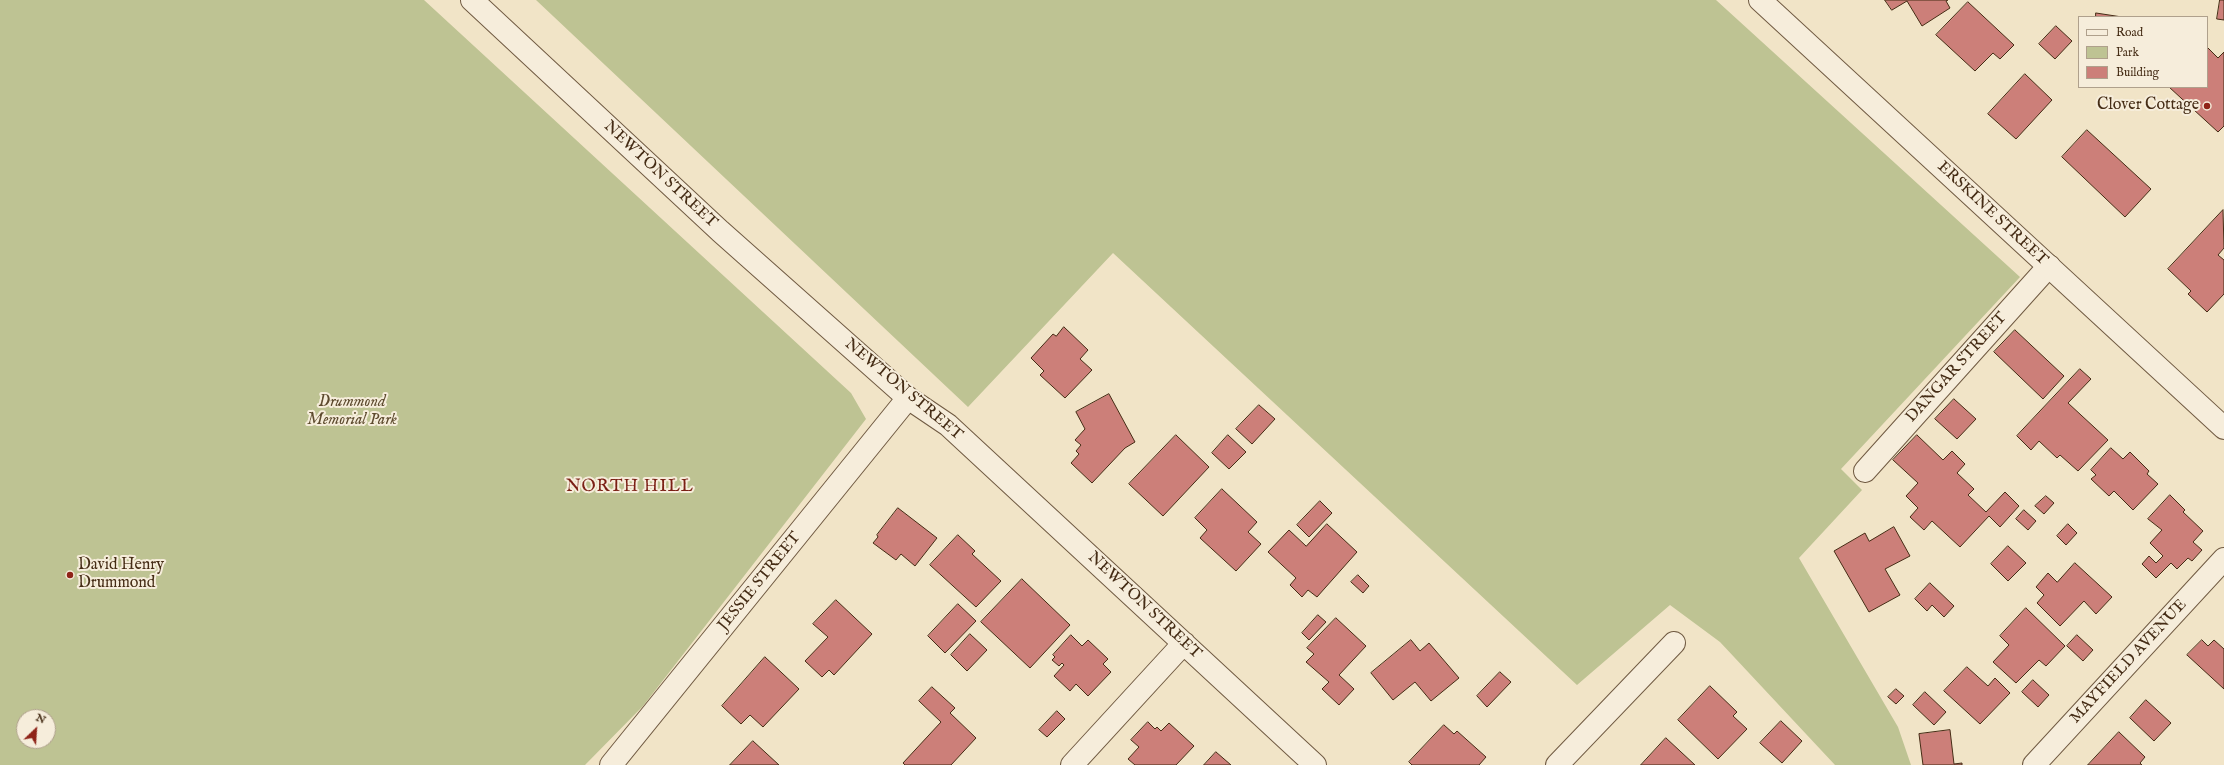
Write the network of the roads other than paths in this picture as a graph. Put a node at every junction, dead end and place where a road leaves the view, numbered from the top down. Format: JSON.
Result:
{"nodes":[{"id":1,"x":472,"y":0,"type":"edge"},
{"id":2,"x":1760,"y":0,"type":"edge"},
{"id":3,"x":2049,"y":266,"type":"junction"},
{"id":4,"x":908,"y":398,"type":"junction"},
{"id":5,"x":2224,"y":428,"type":"edge"},
{"id":6,"x":1865,"y":470,"type":"dead end"},
{"id":7,"x":2224,"y":559,"type":"edge"},
{"id":8,"x":1184,"y":643,"type":"junction"},
{"id":9,"x":1674,"y":643,"type":"dead end"},
{"id":10,"x":611,"y":765,"type":"edge"},
{"id":11,"x":1072,"y":765,"type":"edge"},
{"id":12,"x":1315,"y":765,"type":"edge"},
{"id":13,"x":1557,"y":765,"type":"edge"},
{"id":14,"x":2034,"y":765,"type":"edge"}],
"edges":[{"from":1,"to":4,"type":"street","name":"NEWTON STREET"},
{"from":2,"to":3,"type":"street","name":"ERSKINE STREET"},
{"from":3,"to":5,"type":"street","name":"ERSKINE STREET"},
{"from":3,"to":6,"type":"street","name":"DANGAR STREET"},
{"from":4,"to":8,"type":"street","name":"NEWTON STREET"},
{"from":4,"to":10,"type":"street","name":"JESSIE STREET"},
{"from":7,"to":14,"type":"street","name":"MAYFIELD AVENUE"},
{"from":8,"to":11,"type":"street"},
{"from":8,"to":12,"type":"street","name":"NEWTON STREET"},
{"from":9,"to":13,"type":"street"}]}
